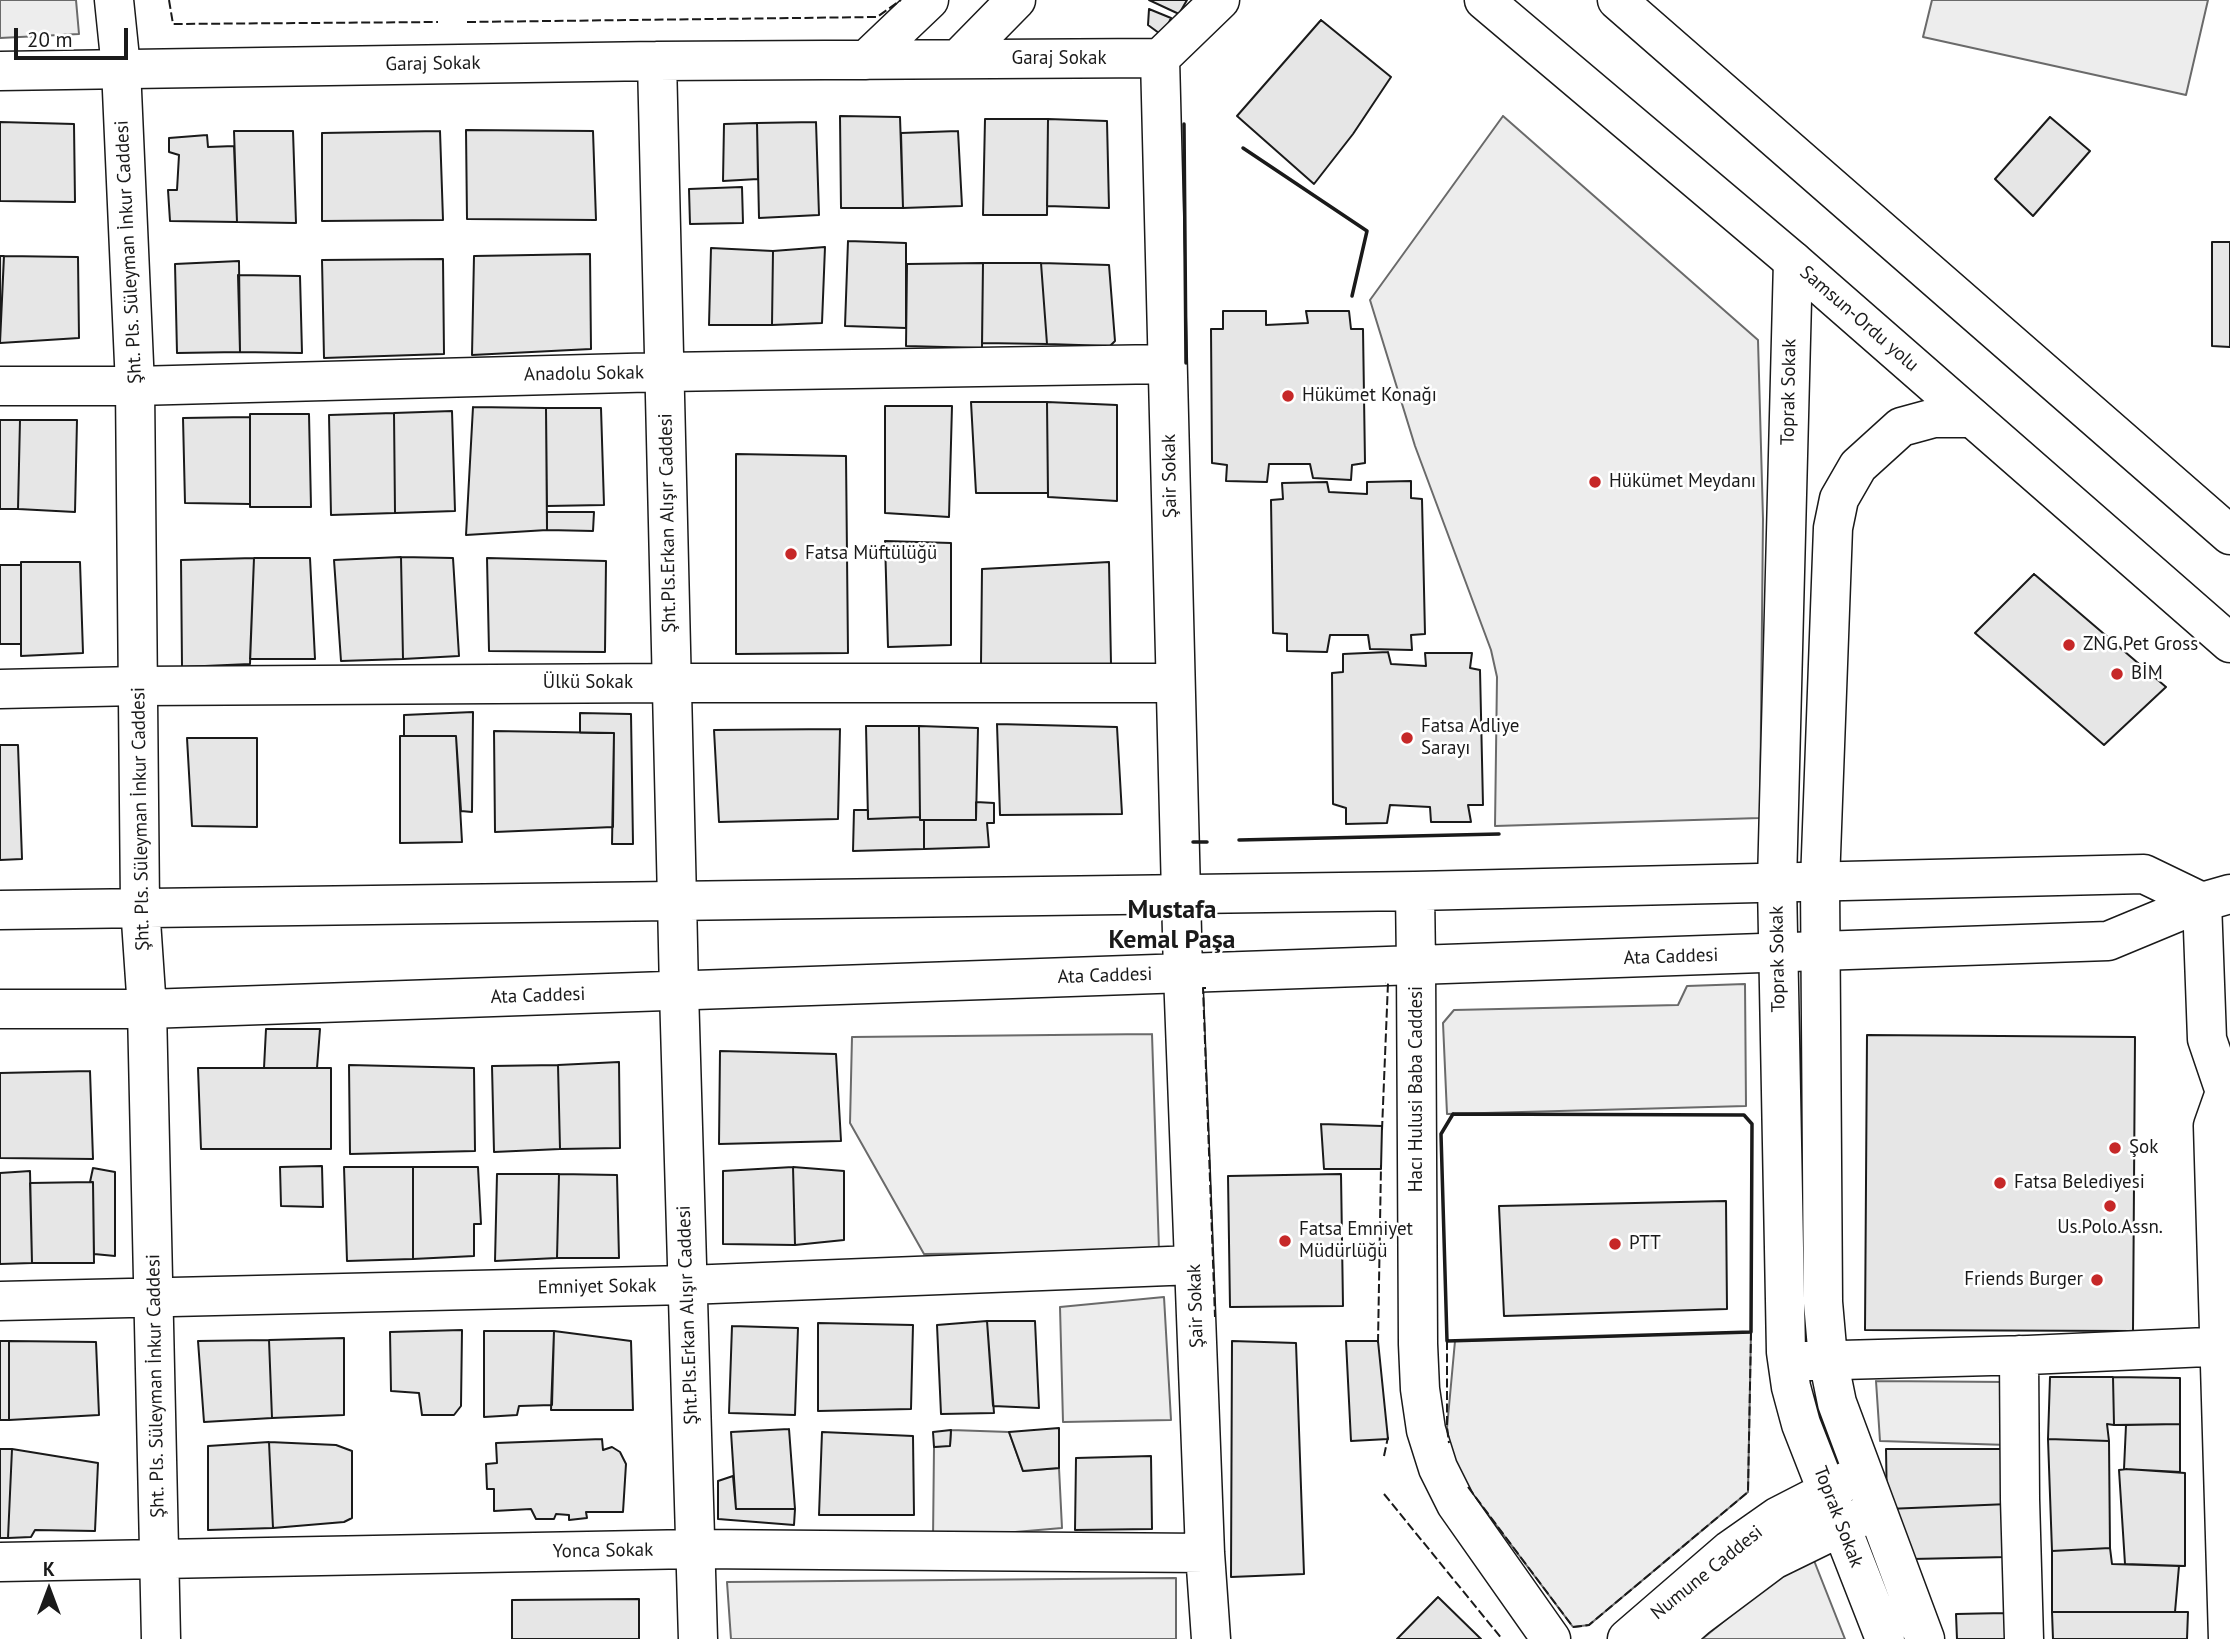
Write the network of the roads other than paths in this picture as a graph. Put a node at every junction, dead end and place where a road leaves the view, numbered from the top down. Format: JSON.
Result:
{"nodes":[{"id":1,"x":114,"y":0,"type":"edge"},
{"id":2,"x":929,"y":0,"type":"edge"},
{"id":3,"x":1016,"y":0,"type":"edge"},
{"id":4,"x":1220,"y":0,"type":"edge"},
{"id":5,"x":1483,"y":0,"type":"edge"},
{"id":6,"x":1617,"y":0,"type":"edge"},
{"id":7,"x":1160,"y":58,"type":"junction"},
{"id":8,"x":866,"y":60,"type":"junction"},
{"id":9,"x":958,"y":60,"type":"junction"},
{"id":10,"x":657,"y":61,"type":"junction"},
{"id":11,"x":121,"y":68,"type":"junction"},
{"id":12,"x":0,"y":71,"type":"edge"},
{"id":13,"x":1793,"y":261,"type":"junction"},
{"id":14,"x":1167,"y":364,"type":"junction"},
{"id":15,"x":664,"y":372,"type":"junction"},
{"id":16,"x":0,"y":386,"type":"edge"},
{"id":17,"x":135,"y":386,"type":"junction"},
{"id":18,"x":1972,"y":418,"type":"junction"},
{"id":19,"x":2230,"y":535,"type":"edge"},
{"id":20,"x":2230,"y":643,"type":"edge"},
{"id":21,"x":672,"y":683,"type":"junction"},
{"id":22,"x":1175,"y":683,"type":"junction"},
{"id":23,"x":138,"y":686,"type":"junction"},
{"id":24,"x":0,"y":689,"type":"edge"},
{"id":25,"x":1820,"y":881,"type":"junction"},
{"id":26,"x":1777,"y":883,"type":"junction"},
{"id":27,"x":1415,"y":891,"type":"junction"},
{"id":28,"x":1181,"y":894,"type":"junction"},
{"id":29,"x":2216,"y":898,"type":"edge"},
{"id":30,"x":677,"y":900,"type":"junction"},
{"id":31,"x":141,"y":906,"type":"junction"},
{"id":32,"x":0,"y":910,"type":"edge"},
{"id":33,"x":1819,"y":951,"type":"junction"},
{"id":34,"x":1777,"y":953,"type":"junction"},
{"id":35,"x":1416,"y":965,"type":"junction"},
{"id":36,"x":1183,"y":973,"type":"junction"},
{"id":37,"x":679,"y":991,"type":"junction"},
{"id":38,"x":0,"y":1009,"type":"edge"},
{"id":39,"x":147,"y":1009,"type":"junction"},
{"id":40,"x":2228,"y":1094,"type":"edge"},
{"id":41,"x":1194,"y":1265,"type":"junction"},
{"id":42,"x":687,"y":1285,"type":"junction"},
{"id":43,"x":154,"y":1298,"type":"junction"},
{"id":44,"x":0,"y":1301,"type":"edge"},
{"id":45,"x":2224,"y":1346,"type":"edge"},
{"id":46,"x":2019,"y":1355,"type":"junction"},
{"id":47,"x":1828,"y":1359,"type":"junction"},
{"id":48,"x":1788,"y":1362,"type":"junction"},
{"id":49,"x":1863,"y":1473,"type":"junction"},
{"id":50,"x":1827,"y":1490,"type":"junction"},
{"id":51,"x":1877,"y":1509,"type":"junction"},
{"id":52,"x":1842,"y":1528,"type":"junction"},
{"id":53,"x":695,"y":1549,"type":"junction"},
{"id":54,"x":1205,"y":1553,"type":"junction"},
{"id":55,"x":160,"y":1560,"type":"junction"},
{"id":56,"x":0,"y":1562,"type":"edge"},
{"id":57,"x":161,"y":1639,"type":"edge"},
{"id":58,"x":698,"y":1639,"type":"edge"},
{"id":59,"x":1211,"y":1639,"type":"edge"},
{"id":60,"x":1550,"y":1639,"type":"edge"},
{"id":61,"x":1627,"y":1639,"type":"edge"},
{"id":62,"x":1672,"y":1639,"type":"edge"},
{"id":63,"x":1885,"y":1639,"type":"edge"},
{"id":64,"x":1925,"y":1639,"type":"edge"},
{"id":65,"x":2024,"y":1639,"type":"edge"},
{"id":66,"x":2228,"y":1639,"type":"edge"}],
"edges":[{"from":1,"to":11,"type":"main road","name":"Şht. Pls. Süleyman İnkur Caddesi"},
{"from":2,"to":8,"type":"main road"},
{"from":3,"to":9,"type":"main road"},
{"from":4,"to":7,"type":"main road"},
{"from":5,"to":13,"type":"main road","name":"Samsun-Ordu yolu"},
{"from":6,"to":19,"type":"main road"},
{"from":7,"to":9,"type":"main road","name":"Garaj Sokak"},
{"from":7,"to":14,"type":"main road","name":"Şair Sokak"},
{"from":8,"to":9,"type":"main road","name":"Garaj Sokak"},
{"from":8,"to":10,"type":"main road","name":"Garaj Sokak"},
{"from":10,"to":11,"type":"main road","name":"Garaj Sokak"},
{"from":10,"to":15,"type":"main road","name":"Şht.Pls.Erkan Alışır Caddesi"},
{"from":11,"to":12,"type":"main road","name":"Garaj Sokak"},
{"from":11,"to":17,"type":"main road","name":"Şht. Pls. Süleyman İnkur Caddesi"},
{"from":13,"to":18,"type":"main road","name":"Samsun-Ordu yolu"},
{"from":13,"to":26,"type":"main road","name":"Toprak Sokak"},
{"from":14,"to":15,"type":"main road","name":"Anadolu Sokak"},
{"from":14,"to":22,"type":"main road","name":"Şair Sokak"},
{"from":15,"to":17,"type":"main road","name":"Anadolu Sokak"},
{"from":15,"to":21,"type":"main road","name":"Şht.Pls.Erkan Alışır Caddesi"},
{"from":16,"to":17,"type":"main road","name":"Anadolu Sokak"},
{"from":17,"to":23,"type":"main road","name":"Şht. Pls. Süleyman İnkur Caddesi"},
{"from":18,"to":20,"type":"main road","name":"Samsun-Ordu yolu"},
{"from":18,"to":25,"type":"main road","name":"Toprak Sokak"},
{"from":21,"to":22,"type":"main road","name":"Ülkü Sokak"},
{"from":21,"to":23,"type":"main road","name":"Ülkü Sokak"},
{"from":21,"to":30,"type":"main road","name":"Şht.Pls.Erkan Alışır Caddesi"},
{"from":22,"to":28,"type":"main road","name":"Şair Sokak"},
{"from":23,"to":24,"type":"main road","name":"Ülkü Sokak"},
{"from":23,"to":31,"type":"main road","name":"Şht. Pls. Süleyman İnkur Caddesi"},
{"from":25,"to":26,"type":"main road"},
{"from":25,"to":29,"type":"main road"},
{"from":25,"to":33,"type":"main road","name":"Toprak Sokak"},
{"from":26,"to":27,"type":"main road"},
{"from":26,"to":34,"type":"main road","name":"Toprak Sokak"},
{"from":27,"to":28,"type":"main road"},
{"from":27,"to":35,"type":"main road","name":"Hacı Hulusi Baba Caddesi"},
{"from":28,"to":30,"type":"main road"},
{"from":28,"to":36,"type":"main road","name":"Şair Sokak"},
{"from":29,"to":33,"type":"main road","name":"Ata Caddesi"},
{"from":29,"to":40,"type":"main road"},
{"from":30,"to":31,"type":"main road"},
{"from":30,"to":37,"type":"main road","name":"Şht.Pls.Erkan Alışır Caddesi"},
{"from":31,"to":32,"type":"main road"},
{"from":31,"to":39,"type":"main road","name":"Şht. Pls. Süleyman İnkur Caddesi"},
{"from":33,"to":34,"type":"main road","name":"Ata Caddesi"},
{"from":33,"to":47,"type":"main road","name":"Toprak Sokak"},
{"from":34,"to":35,"type":"main road","name":"Ata Caddesi"},
{"from":34,"to":48,"type":"main road","name":"Toprak Sokak"},
{"from":35,"to":36,"type":"main road","name":"Ata Caddesi"},
{"from":35,"to":60,"type":"main road","name":"Hacı Hulusi Baba Caddesi"},
{"from":36,"to":37,"type":"main road","name":"Ata Caddesi"},
{"from":36,"to":41,"type":"main road","name":"Şair Sokak"},
{"from":37,"to":39,"type":"main road","name":"Ata Caddesi"},
{"from":37,"to":42,"type":"main road","name":"Şht.Pls.Erkan Alışır Caddesi"},
{"from":38,"to":39,"type":"main road","name":"Ata Caddesi"},
{"from":39,"to":43,"type":"main road","name":"Şht. Pls. Süleyman İnkur Caddesi"},
{"from":40,"to":45,"type":"main road"},
{"from":41,"to":42,"type":"main road","name":"Emniyet Sokak"},
{"from":41,"to":54,"type":"main road","name":"Şair Sokak"},
{"from":42,"to":43,"type":"main road","name":"Emniyet Sokak"},
{"from":42,"to":53,"type":"main road","name":"Şht.Pls.Erkan Alışır Caddesi"},
{"from":43,"to":44,"type":"main road","name":"Emniyet Sokak"},
{"from":43,"to":55,"type":"main road","name":"Şht. Pls. Süleyman İnkur Caddesi"},
{"from":45,"to":46,"type":"main road"},
{"from":45,"to":66,"type":"main road"},
{"from":46,"to":47,"type":"main road"},
{"from":46,"to":65,"type":"main road"},
{"from":47,"to":48,"type":"main road"},
{"from":47,"to":49,"type":"main road","name":"Toprak Sokak"},
{"from":48,"to":50,"type":"main road","name":"Toprak Sokak"},
{"from":49,"to":50,"type":"main road","name":"Numune Caddesi"},
{"from":49,"to":51,"type":"main road","name":"Toprak Sokak"},
{"from":50,"to":52,"type":"main road","name":"Toprak Sokak"},
{"from":50,"to":61,"type":"main road","name":"Numune Caddesi"},
{"from":51,"to":52,"type":"main road","name":"Numune Caddesi"},
{"from":51,"to":64,"type":"main road","name":"Toprak Sokak"},
{"from":52,"to":62,"type":"main road","name":"Numune Caddesi"},
{"from":52,"to":63,"type":"main road","name":"Toprak Sokak"},
{"from":53,"to":54,"type":"main road","name":"Yonca Sokak"},
{"from":53,"to":55,"type":"main road","name":"Yonca Sokak"},
{"from":53,"to":58,"type":"main road","name":"Şht.Pls.Erkan Alışır Caddesi"},
{"from":54,"to":59,"type":"main road","name":"Şair Sokak"},
{"from":55,"to":56,"type":"main road","name":"Yonca Sokak"},
{"from":55,"to":57,"type":"main road","name":"Şht. Pls. Süleyman İnkur Caddesi"}]}
